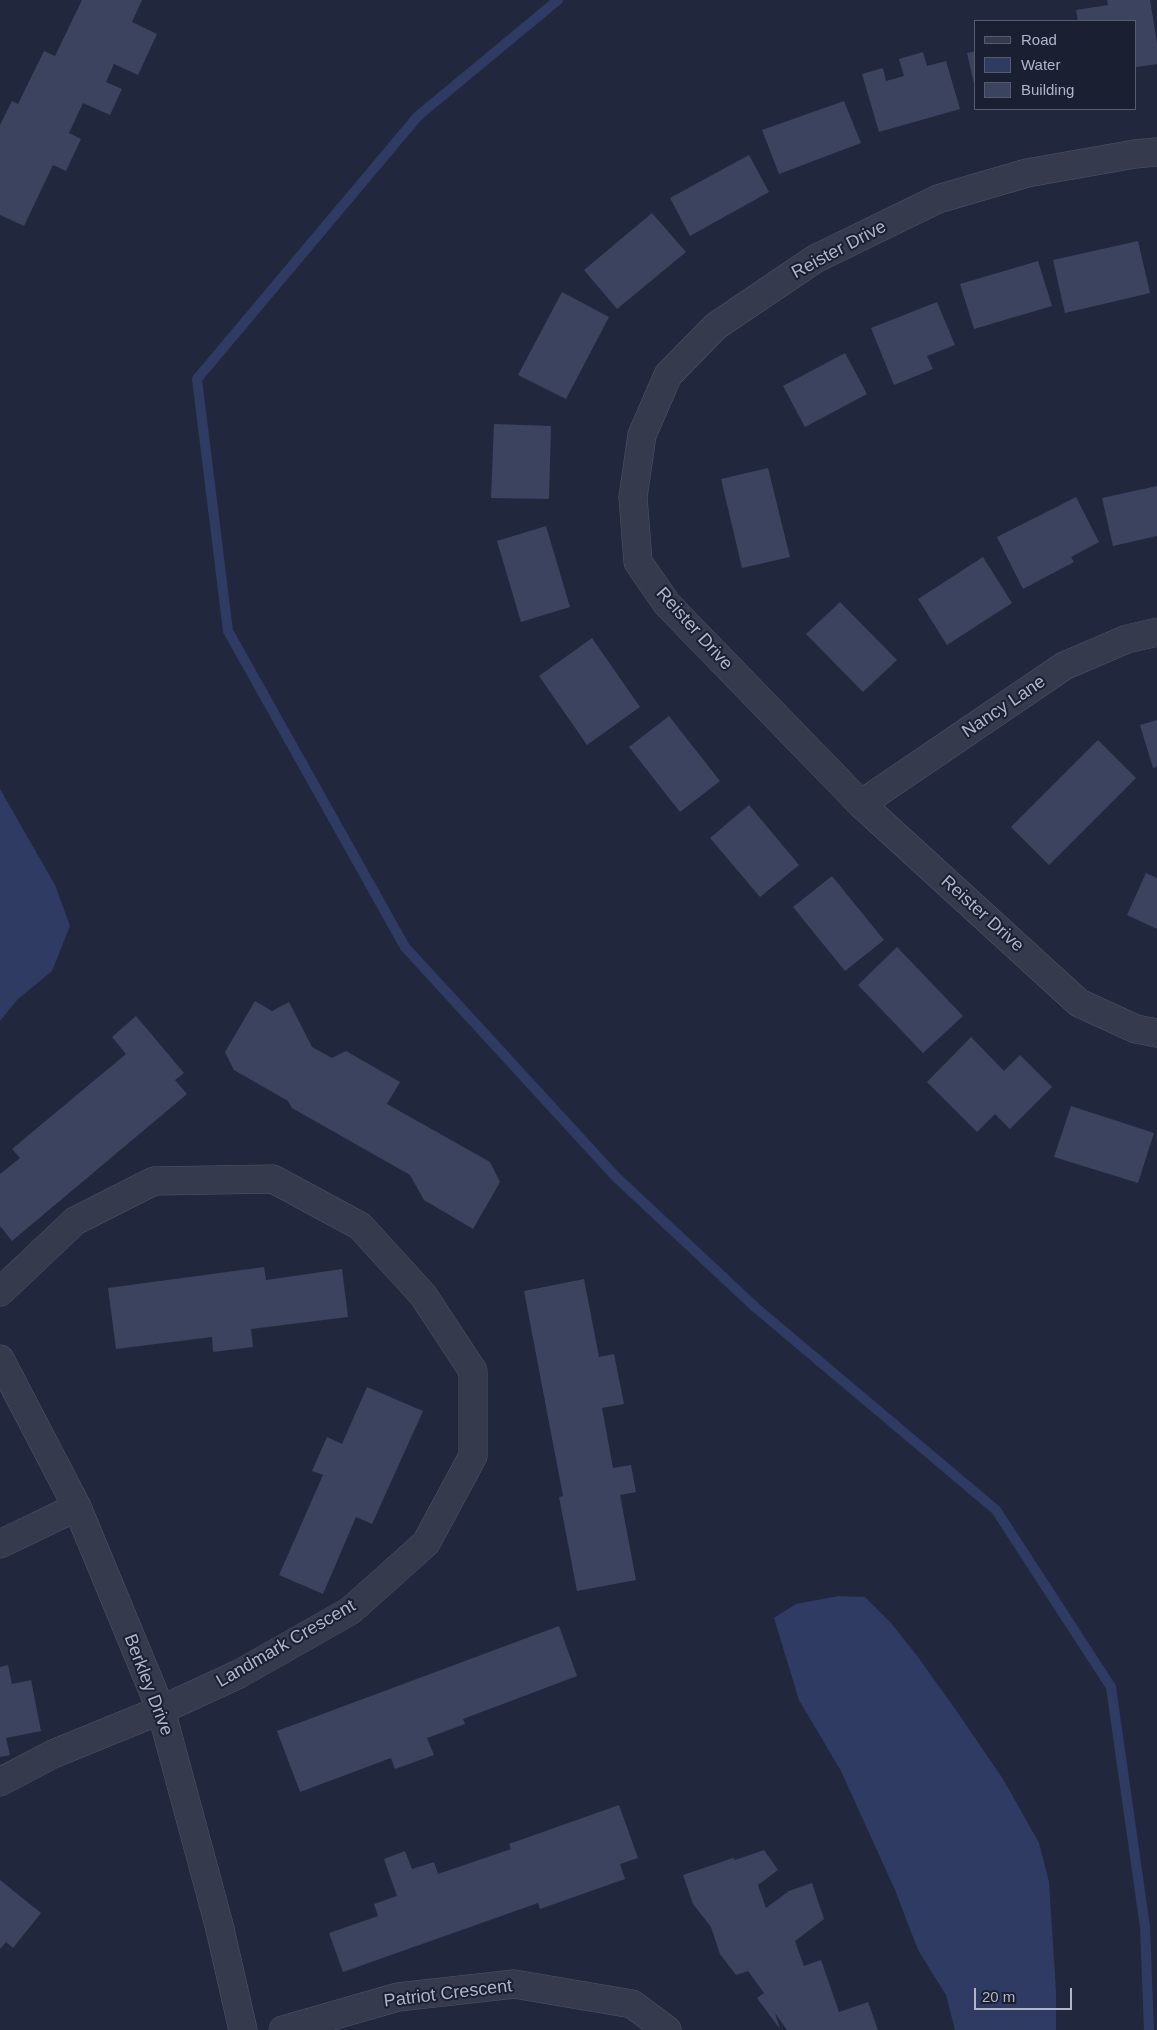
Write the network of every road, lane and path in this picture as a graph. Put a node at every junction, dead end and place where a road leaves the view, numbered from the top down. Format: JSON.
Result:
{"nodes":[{"id":1,"x":1157,"y":152,"type":"edge"},
{"id":2,"x":1157,"y":632,"type":"edge"},
{"id":3,"x":862,"y":804,"type":"junction"},
{"id":4,"x":1157,"y":1033,"type":"edge"},
{"id":5,"x":0,"y":1292,"type":"edge"},
{"id":6,"x":0,"y":1359,"type":"edge"},
{"id":7,"x":77,"y":1507,"type":"junction"},
{"id":8,"x":0,"y":1544,"type":"edge"},
{"id":9,"x":161,"y":1710,"type":"junction"},
{"id":10,"x":0,"y":1782,"type":"edge"},
{"id":11,"x":243,"y":2030,"type":"edge"},
{"id":12,"x":283,"y":2030,"type":"edge"},
{"id":13,"x":667,"y":2030,"type":"edge"}],
"edges":[{"from":1,"to":3,"type":"street","name":"Reister Drive"},
{"from":2,"to":3,"type":"street","name":"Nancy Lane"},
{"from":3,"to":4,"type":"street","name":"Reister Drive"},
{"from":5,"to":9,"type":"street","name":"Landmark Crescent"},
{"from":6,"to":7,"type":"street","name":"Berkley Drive"},
{"from":7,"to":8,"type":"street"},
{"from":7,"to":9,"type":"street","name":"Berkley Drive"},
{"from":9,"to":10,"type":"street","name":"Landmark Crescent"},
{"from":9,"to":11,"type":"street","name":"Berkley Drive"},
{"from":12,"to":13,"type":"street","name":"Patriot Crescent"}]}
